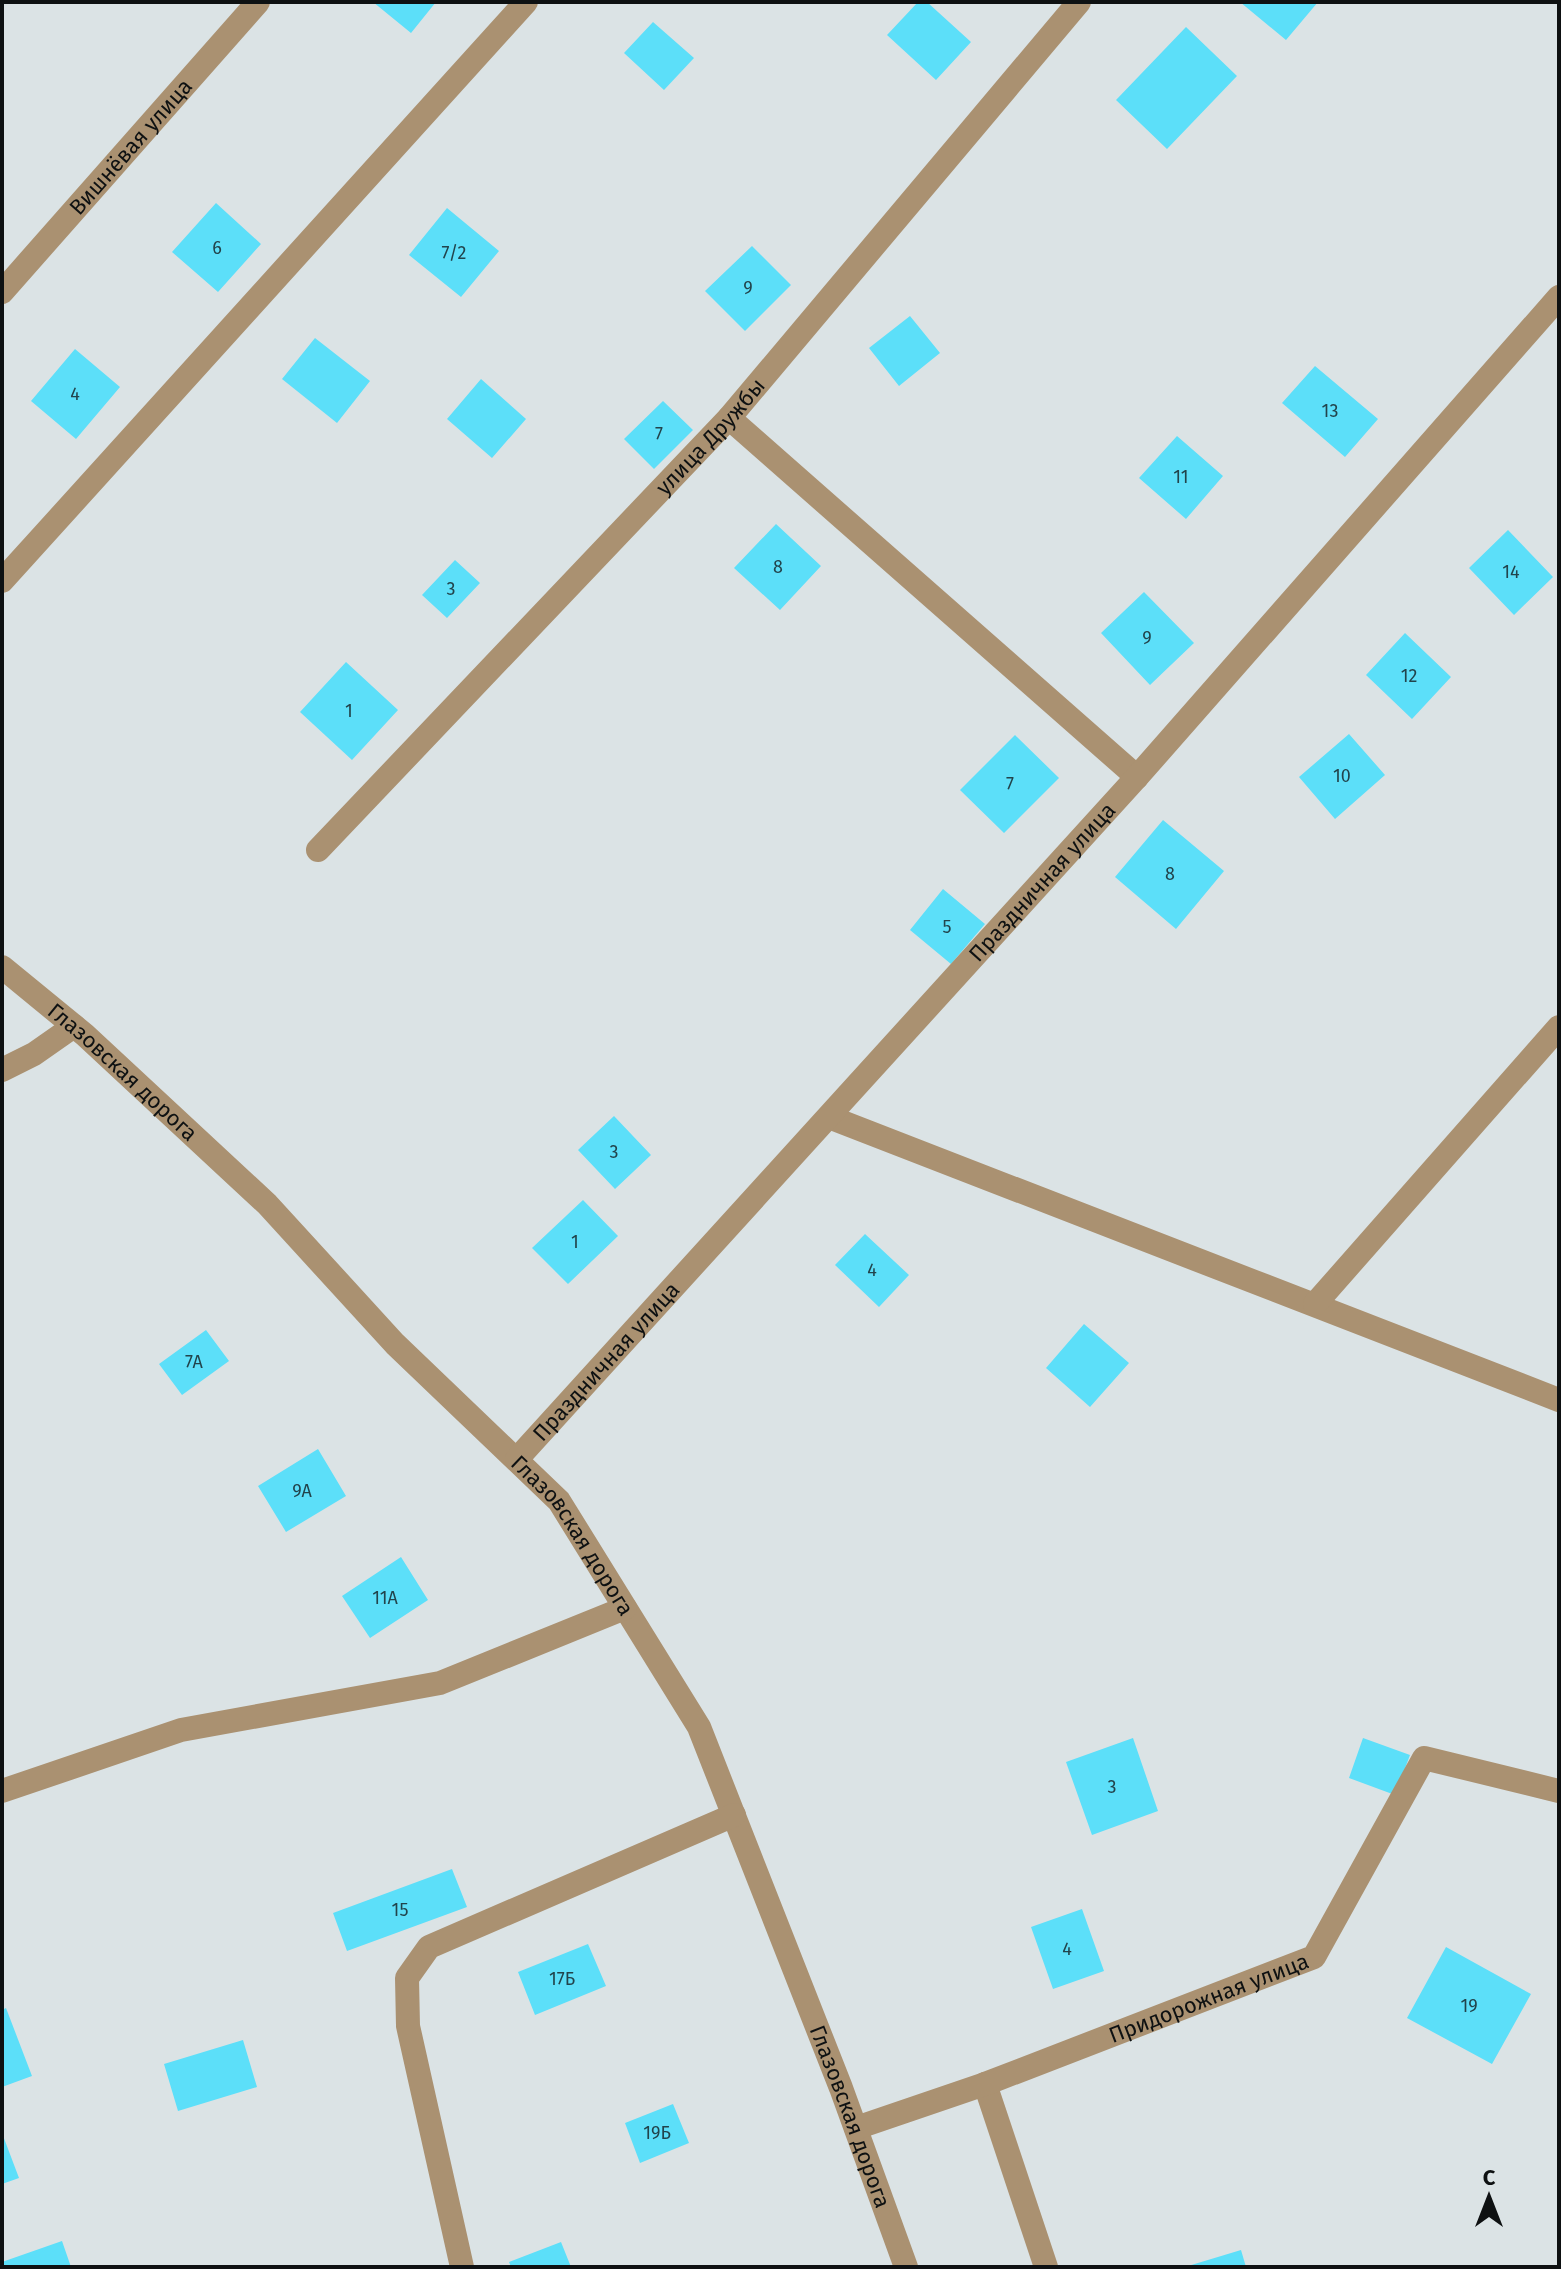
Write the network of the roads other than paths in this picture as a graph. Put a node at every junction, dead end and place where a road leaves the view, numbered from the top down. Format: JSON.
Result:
{"nodes":[{"id":1,"x":258,"y":2,"type":"edge"},
{"id":2,"x":526,"y":2,"type":"edge"},
{"id":3,"x":1079,"y":2,"type":"edge"},
{"id":4,"x":2,"y":292,"type":"edge"},
{"id":5,"x":1559,"y":297,"type":"edge"},
{"id":6,"x":729,"y":418,"type":"junction"},
{"id":7,"x":2,"y":581,"type":"edge"},
{"id":8,"x":1137,"y":777,"type":"junction"},
{"id":9,"x":318,"y":850,"type":"dead end"},
{"id":10,"x":2,"y":967,"type":"edge"},
{"id":11,"x":74,"y":1026,"type":"junction"},
{"id":12,"x":1559,"y":1027,"type":"edge"},
{"id":13,"x":2,"y":1070,"type":"edge"},
{"id":14,"x":829,"y":1117,"type":"junction"},
{"id":15,"x":1315,"y":1304,"type":"junction"},
{"id":16,"x":1559,"y":1400,"type":"edge"},
{"id":17,"x":517,"y":1459,"type":"junction"},
{"id":18,"x":625,"y":1608,"type":"junction"},
{"id":19,"x":2,"y":1791,"type":"edge"},
{"id":20,"x":1559,"y":1791,"type":"edge"},
{"id":21,"x":734,"y":1815,"type":"junction"},
{"id":22,"x":985,"y":2084,"type":"junction"},
{"id":23,"x":856,"y":2128,"type":"junction"},
{"id":24,"x":462,"y":2267,"type":"edge"},
{"id":25,"x":906,"y":2267,"type":"edge"},
{"id":26,"x":1046,"y":2267,"type":"edge"}],
"edges":[{"from":1,"to":4,"type":"street","name":"Вишнёвая улица"},
{"from":2,"to":7,"type":"street"},
{"from":3,"to":6,"type":"street","name":"улица Дружбы"},
{"from":5,"to":8,"type":"street","name":"Праздничная улица"},
{"from":6,"to":8,"type":"street"},
{"from":6,"to":9,"type":"street","name":"улица Дружбы"},
{"from":8,"to":14,"type":"street","name":"Праздничная улица"},
{"from":10,"to":11,"type":"street","name":"Глазовская дорога"},
{"from":11,"to":13,"type":"street"},
{"from":11,"to":17,"type":"street","name":"Глазовская дорога"},
{"from":12,"to":15,"type":"street"},
{"from":14,"to":15,"type":"street"},
{"from":14,"to":17,"type":"street","name":"Праздничная улица"},
{"from":15,"to":16,"type":"street"},
{"from":17,"to":18,"type":"street","name":"Глазовская дорога"},
{"from":18,"to":19,"type":"street"},
{"from":18,"to":21,"type":"street","name":"Глазовская дорога"},
{"from":20,"to":22,"type":"street","name":"Придорожная улица"},
{"from":21,"to":23,"type":"street","name":"Глазовская дорога"},
{"from":21,"to":24,"type":"street"},
{"from":22,"to":23,"type":"street","name":"Придорожная улица"},
{"from":22,"to":26,"type":"street"},
{"from":23,"to":25,"type":"street","name":"Глазовская дорога"}]}
